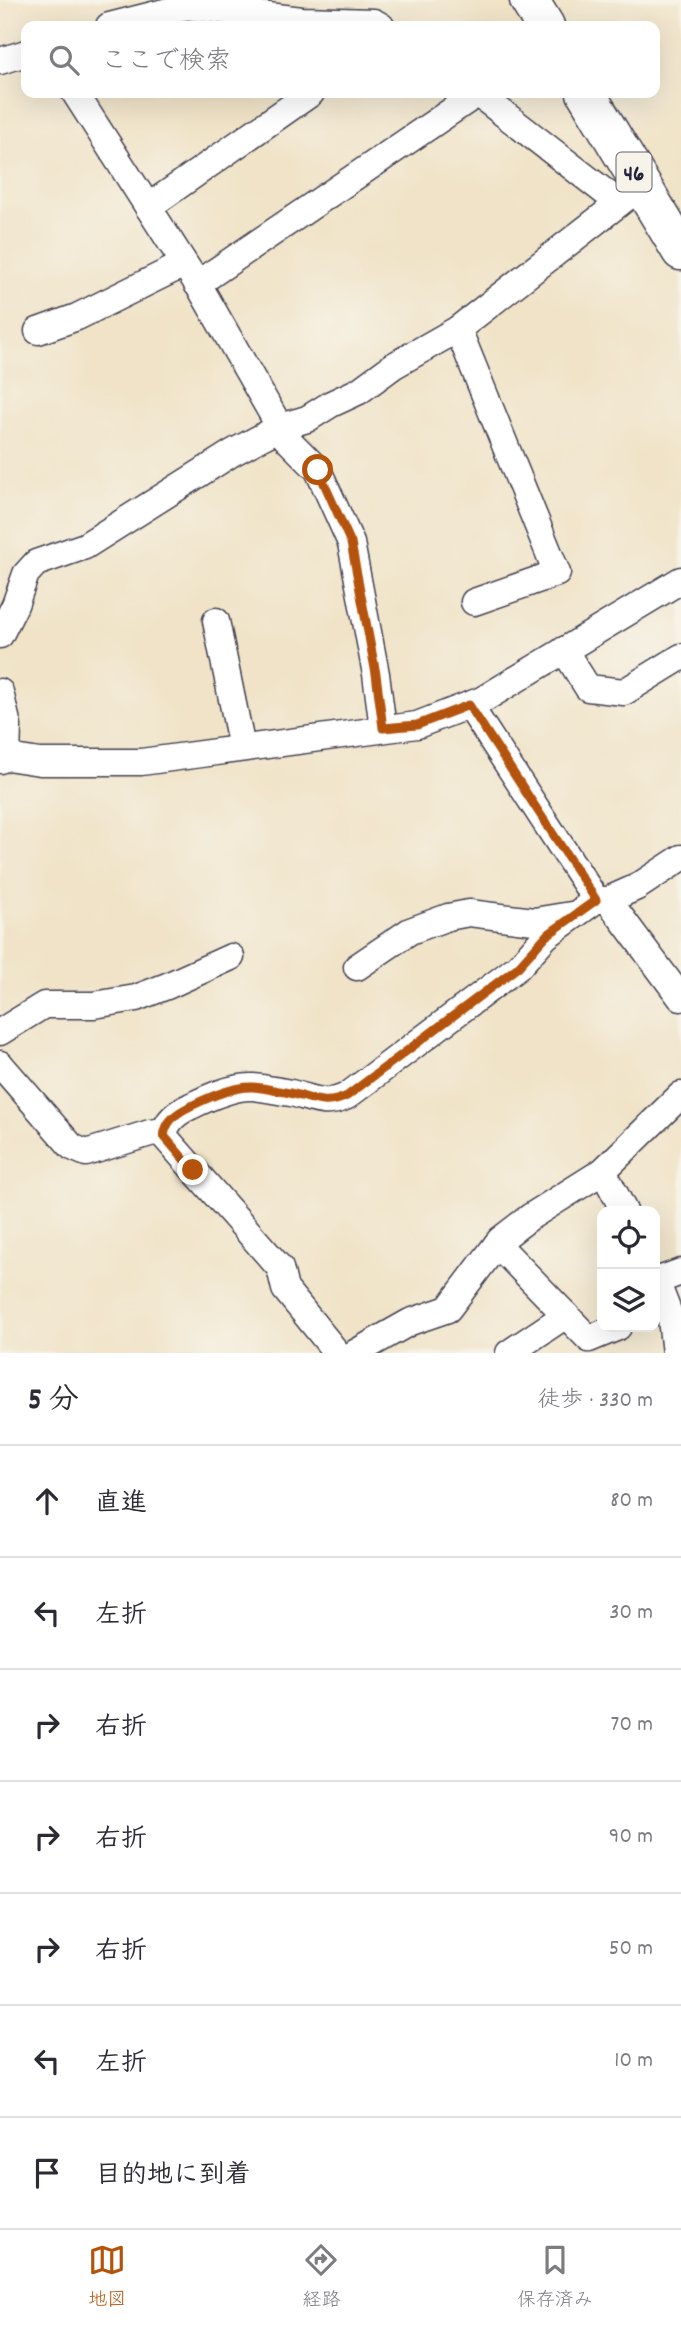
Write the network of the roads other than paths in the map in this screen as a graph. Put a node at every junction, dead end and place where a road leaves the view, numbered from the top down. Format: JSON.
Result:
{"nodes":[{"id":1,"x":212,"y":0,"type":"edge"},
{"id":2,"x":530,"y":0,"type":"edge"},
{"id":3,"x":184,"y":6,"type":"junction"},
{"id":4,"x":128,"y":21,"type":"edge"},
{"id":5,"x":338,"y":21,"type":"edge"},
{"id":6,"x":542,"y":21,"type":"edge"},
{"id":7,"x":21,"y":54,"type":"edge"},
{"id":8,"x":0,"y":61,"type":"edge"},
{"id":9,"x":78,"y":98,"type":"edge"},
{"id":10,"x":304,"y":98,"type":"edge"},
{"id":11,"x":469,"y":98,"type":"edge"},
{"id":12,"x":484,"y":98,"type":"edge"},
{"id":13,"x":588,"y":98,"type":"edge"},
{"id":14,"x":635,"y":201,"type":"junction"},
{"id":15,"x":148,"y":207,"type":"junction"},
{"id":16,"x":681,"y":251,"type":"edge"},
{"id":17,"x":191,"y":274,"type":"junction"},
{"id":18,"x":458,"y":329,"type":"junction"},
{"id":19,"x":38,"y":331,"type":"dead end"},
{"id":20,"x":281,"y":427,"type":"junction"},
{"id":21,"x":681,"y":580,"type":"edge"},
{"id":22,"x":474,"y":602,"type":"dead end"},
{"id":23,"x":216,"y":621,"type":"dead end"},
{"id":24,"x":0,"y":635,"type":"edge"},
{"id":25,"x":564,"y":650,"type":"junction"},
{"id":26,"x":681,"y":657,"type":"edge"},
{"id":27,"x":0,"y":692,"type":"edge"},
{"id":28,"x":469,"y":705,"type":"junction"},
{"id":29,"x":383,"y":728,"type":"junction"},
{"id":30,"x":242,"y":748,"type":"junction"},
{"id":31,"x":3,"y":758,"type":"edge"},
{"id":32,"x":681,"y":858,"type":"edge"},
{"id":33,"x":593,"y":905,"type":"junction"},
{"id":34,"x":231,"y":957,"type":"dead end"},
{"id":35,"x":357,"y":967,"type":"dead end"},
{"id":36,"x":681,"y":998,"type":"edge"},
{"id":37,"x":0,"y":1032,"type":"edge"},
{"id":38,"x":0,"y":1064,"type":"edge"},
{"id":39,"x":681,"y":1095,"type":"edge"},
{"id":40,"x":165,"y":1131,"type":"junction"},
{"id":41,"x":603,"y":1171,"type":"junction"},
{"id":42,"x":621,"y":1206,"type":"edge"},
{"id":43,"x":497,"y":1244,"type":"junction"},
{"id":44,"x":664,"y":1277,"type":"edge"},
{"id":45,"x":660,"y":1308,"type":"edge"},
{"id":46,"x":566,"y":1315,"type":"junction"},
{"id":47,"x":606,"y":1332,"type":"edge"},
{"id":48,"x":337,"y":1353,"type":"edge"},
{"id":49,"x":355,"y":1353,"type":"edge"},
{"id":50,"x":509,"y":1353,"type":"edge"},
{"id":51,"x":675,"y":1353,"type":"edge"}],
"edges":[{"from":1,"to":3,"type":"street"},
{"from":2,"to":6,"type":"main road"},
{"from":3,"to":4,"type":"street"},
{"from":3,"to":5,"type":"street"},
{"from":7,"to":8,"type":"street"},
{"from":9,"to":15,"type":"street"},
{"from":10,"to":15,"type":"street"},
{"from":11,"to":17,"type":"street"},
{"from":12,"to":14,"type":"street"},
{"from":13,"to":14,"type":"main road","number":"46"},
{"from":14,"to":16,"type":"main road","number":"46"},
{"from":14,"to":18,"type":"street"},
{"from":15,"to":17,"type":"street"},
{"from":17,"to":19,"type":"street"},
{"from":17,"to":20,"type":"street"},
{"from":18,"to":20,"type":"street"},
{"from":18,"to":22,"type":"street"},
{"from":20,"to":24,"type":"street"},
{"from":20,"to":29,"type":"street"},
{"from":21,"to":25,"type":"street"},
{"from":23,"to":30,"type":"street"},
{"from":25,"to":26,"type":"street"},
{"from":25,"to":28,"type":"street"},
{"from":27,"to":31,"type":"street"},
{"from":28,"to":29,"type":"street"},
{"from":28,"to":33,"type":"street"},
{"from":29,"to":30,"type":"street"},
{"from":30,"to":31,"type":"street"},
{"from":32,"to":33,"type":"street"},
{"from":33,"to":35,"type":"street"},
{"from":33,"to":36,"type":"street"},
{"from":33,"to":40,"type":"street"},
{"from":34,"to":37,"type":"street"},
{"from":38,"to":40,"type":"street"},
{"from":39,"to":41,"type":"street"},
{"from":40,"to":48,"type":"street"},
{"from":41,"to":42,"type":"street"},
{"from":41,"to":43,"type":"street"},
{"from":43,"to":46,"type":"street"},
{"from":43,"to":49,"type":"street"},
{"from":44,"to":45,"type":"street"},
{"from":45,"to":51,"type":"street"},
{"from":46,"to":47,"type":"street"},
{"from":46,"to":50,"type":"street"}]}
